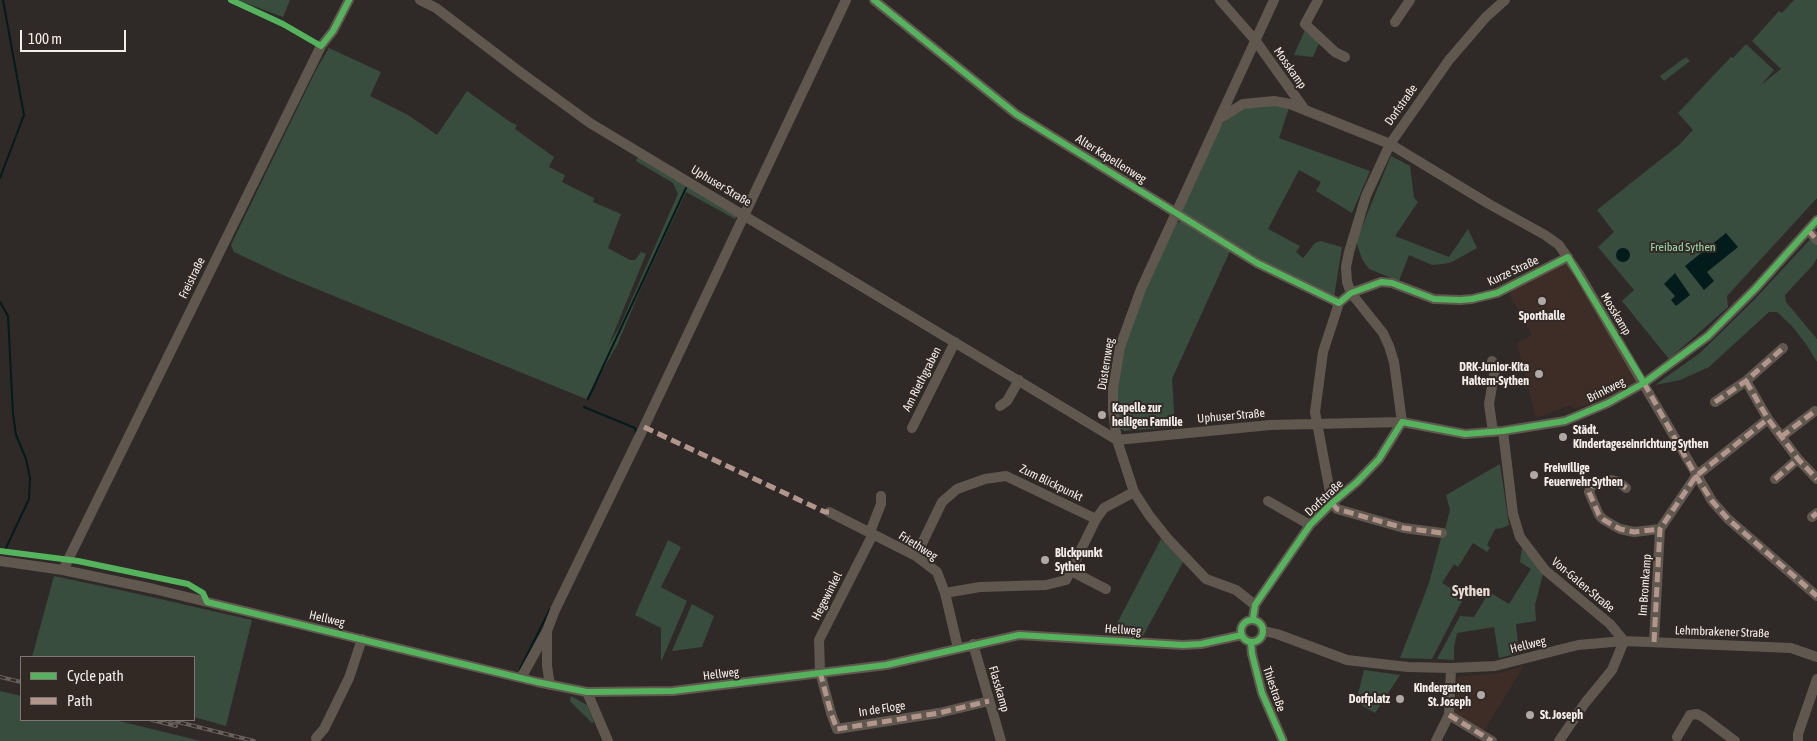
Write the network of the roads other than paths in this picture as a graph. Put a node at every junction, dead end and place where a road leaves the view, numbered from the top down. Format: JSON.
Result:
{"nodes":[{"id":1,"x":349,"y":0,"type":"edge"},
{"id":2,"x":420,"y":0,"type":"edge"},
{"id":3,"x":846,"y":0,"type":"edge"},
{"id":4,"x":874,"y":0,"type":"edge"},
{"id":5,"x":1220,"y":0,"type":"edge"},
{"id":6,"x":1274,"y":0,"type":"edge"},
{"id":7,"x":1318,"y":0,"type":"edge"},
{"id":8,"x":1410,"y":0,"type":"edge"},
{"id":9,"x":1505,"y":0,"type":"edge"},
{"id":10,"x":1395,"y":22,"type":"dead end"},
{"id":11,"x":1255,"y":40,"type":"junction"},
{"id":12,"x":1346,"y":57,"type":"dead end"},
{"id":13,"x":1305,"y":110,"type":"junction"},
{"id":14,"x":1219,"y":118,"type":"junction"},
{"id":15,"x":1390,"y":144,"type":"junction"},
{"id":16,"x":1177,"y":213,"type":"junction"},
{"id":17,"x":744,"y":214,"type":"junction"},
{"id":18,"x":1817,"y":220,"type":"edge"},
{"id":19,"x":1808,"y":230,"type":"junction"},
{"id":20,"x":1817,"y":240,"type":"edge"},
{"id":21,"x":1568,"y":257,"type":"junction"},
{"id":22,"x":1351,"y":293,"type":"junction"},
{"id":23,"x":1339,"y":303,"type":"junction"},
{"id":24,"x":955,"y":342,"type":"junction"},
{"id":25,"x":1783,"y":348,"type":"dead end"},
{"id":26,"x":1492,"y":361,"type":"dead end"},
{"id":27,"x":1018,"y":380,"type":"junction"},
{"id":28,"x":1746,"y":382,"type":"junction"},
{"id":29,"x":1644,"y":383,"type":"junction"},
{"id":30,"x":1715,"y":402,"type":"dead end"},
{"id":31,"x":1000,"y":406,"type":"dead end"},
{"id":32,"x":1815,"y":411,"type":"dead end"},
{"id":33,"x":1768,"y":419,"type":"junction"},
{"id":34,"x":1402,"y":422,"type":"junction"},
{"id":35,"x":1317,"y":423,"type":"junction"},
{"id":36,"x":912,"y":428,"type":"dead end"},
{"id":37,"x":1498,"y":432,"type":"junction"},
{"id":38,"x":1781,"y":437,"type":"junction"},
{"id":39,"x":1117,"y":440,"type":"junction"},
{"id":40,"x":1798,"y":459,"type":"junction"},
{"id":41,"x":1696,"y":476,"type":"junction"},
{"id":42,"x":1776,"y":479,"type":"dead end"},
{"id":43,"x":1817,"y":479,"type":"edge"},
{"id":44,"x":1626,"y":488,"type":"dead end"},
{"id":45,"x":1134,"y":492,"type":"junction"},
{"id":46,"x":881,"y":496,"type":"dead end"},
{"id":47,"x":1268,"y":501,"type":"dead end"},
{"id":48,"x":1332,"y":503,"type":"junction"},
{"id":49,"x":830,"y":512,"type":"dead end"},
{"id":50,"x":1096,"y":519,"type":"junction"},
{"id":51,"x":1310,"y":525,"type":"junction"},
{"id":52,"x":1660,"y":529,"type":"junction"},
{"id":53,"x":871,"y":533,"type":"junction"},
{"id":54,"x":1442,"y":533,"type":"dead end"},
{"id":55,"x":916,"y":556,"type":"junction"},
{"id":56,"x":0,"y":561,"type":"edge"},
{"id":57,"x":63,"y":570,"type":"junction"},
{"id":58,"x":1071,"y":570,"type":"junction"},
{"id":59,"x":1106,"y":589,"type":"dead end"},
{"id":60,"x":945,"y":593,"type":"junction"},
{"id":61,"x":1817,"y":596,"type":"edge"},
{"id":62,"x":1255,"y":605,"type":"junction"},
{"id":63,"x":1253,"y":619,"type":"junction"},
{"id":64,"x":547,"y":631,"type":"junction"},
{"id":65,"x":1264,"y":631,"type":"junction"},
{"id":66,"x":1242,"y":635,"type":"junction"},
{"id":67,"x":362,"y":639,"type":"junction"},
{"id":68,"x":1624,"y":641,"type":"junction"},
{"id":69,"x":1251,"y":642,"type":"junction"},
{"id":70,"x":1654,"y":642,"type":"junction"},
{"id":71,"x":974,"y":644,"type":"junction"},
{"id":72,"x":958,"y":648,"type":"junction"},
{"id":73,"x":1817,"y":657,"type":"edge"},
{"id":74,"x":1451,"y":668,"type":"junction"},
{"id":75,"x":820,"y":672,"type":"junction"},
{"id":76,"x":521,"y":678,"type":"junction"},
{"id":77,"x":1817,"y":679,"type":"edge"},
{"id":78,"x":550,"y":685,"type":"junction"},
{"id":79,"x":586,"y":692,"type":"junction"},
{"id":80,"x":989,"y":701,"type":"junction"},
{"id":81,"x":1449,"y":715,"type":"junction"},
{"id":82,"x":1677,"y":737,"type":"dead end"},
{"id":83,"x":316,"y":738,"type":"dead end"},
{"id":84,"x":1280,"y":740,"type":"edge"},
{"id":85,"x":608,"y":741,"type":"edge"},
{"id":86,"x":1000,"y":741,"type":"edge"},
{"id":87,"x":1436,"y":741,"type":"edge"},
{"id":88,"x":1492,"y":741,"type":"edge"},
{"id":89,"x":1560,"y":741,"type":"edge"},
{"id":90,"x":1735,"y":741,"type":"edge"},
{"id":91,"x":1798,"y":741,"type":"edge"}],
"edges":[{"from":1,"to":57,"type":"street","name":"Freistraße"},
{"from":2,"to":17,"type":"street","name":"Uphuser Straße"},
{"from":3,"to":17,"type":"street"},
{"from":4,"to":16,"type":"street","name":"Alter Kapellenweg"},
{"from":5,"to":11,"type":"street","name":"Mosskamp"},
{"from":6,"to":11,"type":"street","name":"Düsternweg"},
{"from":7,"to":12,"type":"street"},
{"from":8,"to":10,"type":"street"},
{"from":9,"to":15,"type":"street","name":"Dorfstraße"},
{"from":11,"to":13,"type":"street","name":"Mosskamp"},
{"from":11,"to":14,"type":"street","name":"Düsternweg"},
{"from":13,"to":14,"type":"street","name":"Mosskamp"},
{"from":13,"to":15,"type":"street","name":"Mosskamp"},
{"from":14,"to":16,"type":"street","name":"Düsternweg"},
{"from":15,"to":21,"type":"street","name":"Mosskamp"},
{"from":15,"to":22,"type":"street","name":"Dorfstraße"},
{"from":16,"to":23,"type":"street","name":"Alter Kapellenweg"},
{"from":16,"to":39,"type":"street","name":"Düsternweg"},
{"from":17,"to":24,"type":"street","name":"Uphuser Straße"},
{"from":17,"to":64,"type":"street"},
{"from":18,"to":19,"type":"street","name":"Brinkweg"},
{"from":19,"to":20,"type":"street"},
{"from":19,"to":29,"type":"street","name":"Brinkweg"},
{"from":21,"to":22,"type":"street","name":"Kurze Straße"},
{"from":21,"to":29,"type":"street","name":"Mosskamp"},
{"from":22,"to":23,"type":"street"},
{"from":22,"to":34,"type":"street","name":"Dorfstraße"},
{"from":23,"to":35,"type":"street"},
{"from":24,"to":27,"type":"street","name":"Uphuser Straße"},
{"from":24,"to":36,"type":"street","name":"Am Riethgraben"},
{"from":25,"to":28,"type":"street"},
{"from":26,"to":37,"type":"street"},
{"from":27,"to":31,"type":"street"},
{"from":27,"to":39,"type":"street","name":"Uphuser Straße"},
{"from":28,"to":30,"type":"street"},
{"from":28,"to":33,"type":"street"},
{"from":29,"to":37,"type":"street","name":"Brinkweg"},
{"from":29,"to":41,"type":"street","name":"Mosskamp"},
{"from":32,"to":38,"type":"street"},
{"from":33,"to":38,"type":"street"},
{"from":33,"to":41,"type":"street"},
{"from":34,"to":35,"type":"street","name":"Uphuser Straße"},
{"from":34,"to":37,"type":"street","name":"Brinkweg"},
{"from":34,"to":48,"type":"street","name":"Dorfstraße"},
{"from":35,"to":39,"type":"street","name":"Uphuser Straße"},
{"from":35,"to":48,"type":"street"},
{"from":37,"to":68,"type":"street","name":"Von-Galen-Straße"},
{"from":38,"to":40,"type":"street"},
{"from":39,"to":45,"type":"street","name":"Düsternweg"},
{"from":40,"to":42,"type":"street"},
{"from":40,"to":43,"type":"street"},
{"from":41,"to":52,"type":"street"},
{"from":41,"to":61,"type":"street","name":"Mosskamp"},
{"from":44,"to":52,"type":"street"},
{"from":45,"to":50,"type":"street"},
{"from":45,"to":62,"type":"street","name":"Düsternweg"},
{"from":46,"to":53,"type":"street"},
{"from":47,"to":51,"type":"street","name":"Dorfstraße"},
{"from":48,"to":51,"type":"street","name":"Dorfstraße"},
{"from":48,"to":54,"type":"street","name":"Dorfstraße"},
{"from":49,"to":53,"type":"street","name":"Friethweg"},
{"from":50,"to":55,"type":"street","name":"Zum Blickpunkt"},
{"from":50,"to":58,"type":"street"},
{"from":51,"to":62,"type":"street","name":"Dorfstraße"},
{"from":52,"to":70,"type":"street","name":"Im Bromkamp"},
{"from":53,"to":55,"type":"street","name":"Friethweg"},
{"from":53,"to":75,"type":"street","name":"Hegewinkel"},
{"from":55,"to":60,"type":"street","name":"Friethweg"},
{"from":56,"to":57,"type":"street","name":"Hellweg"},
{"from":57,"to":67,"type":"street","name":"Hellweg"},
{"from":58,"to":59,"type":"street"},
{"from":58,"to":60,"type":"street"},
{"from":60,"to":72,"type":"street","name":"Friethweg"},
{"from":62,"to":63,"type":"street","name":"Dorfstraße"},
{"from":63,"to":65,"type":"street"},
{"from":63,"to":66,"type":"street"},
{"from":64,"to":76,"type":"street"},
{"from":64,"to":78,"type":"street"},
{"from":65,"to":69,"type":"street"},
{"from":65,"to":74,"type":"street","name":"Hellweg"},
{"from":66,"to":69,"type":"street"},
{"from":66,"to":71,"type":"street","name":"Hellweg"},
{"from":67,"to":76,"type":"street","name":"Hellweg"},
{"from":67,"to":83,"type":"street"},
{"from":68,"to":70,"type":"street","name":"Lehmbrakener Straße"},
{"from":68,"to":74,"type":"street","name":"Hellweg"},
{"from":68,"to":89,"type":"street"},
{"from":69,"to":84,"type":"street","name":"Thiestraße"},
{"from":70,"to":73,"type":"street","name":"Lehmbrakener Straße"},
{"from":71,"to":72,"type":"street","name":"Hellweg"},
{"from":71,"to":80,"type":"street","name":"Flasskamp"},
{"from":72,"to":75,"type":"street","name":"Hellweg"},
{"from":74,"to":81,"type":"street"},
{"from":75,"to":79,"type":"street","name":"Hellweg"},
{"from":75,"to":80,"type":"street","name":"In de Floge"},
{"from":76,"to":78,"type":"street","name":"Hellweg"},
{"from":77,"to":91,"type":"street"},
{"from":78,"to":79,"type":"street","name":"Hellweg"},
{"from":79,"to":85,"type":"street"},
{"from":80,"to":86,"type":"street","name":"Flasskamp"},
{"from":81,"to":87,"type":"street"},
{"from":81,"to":88,"type":"street"},
{"from":82,"to":90,"type":"street"}]}
